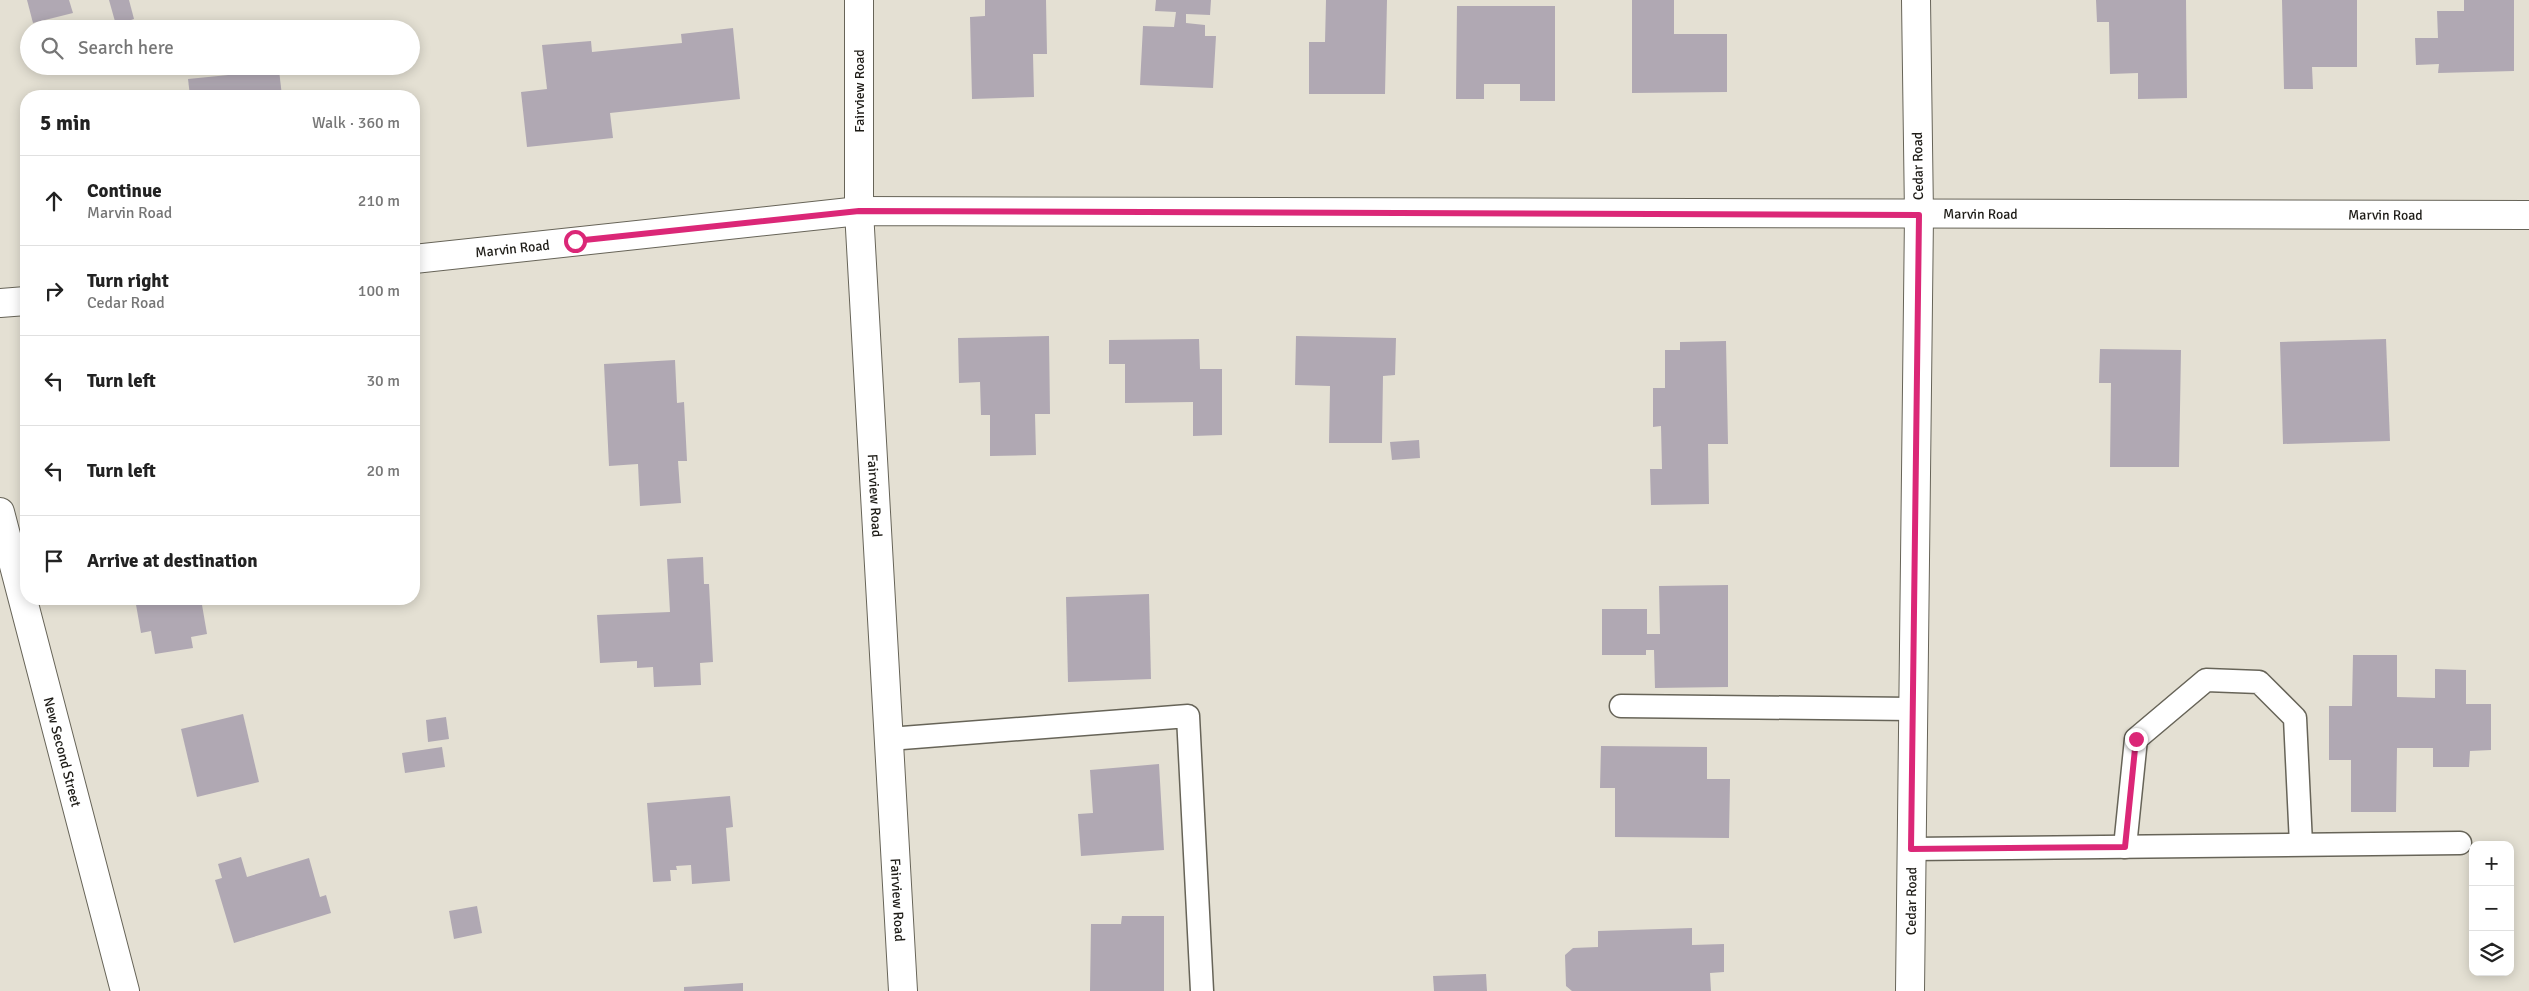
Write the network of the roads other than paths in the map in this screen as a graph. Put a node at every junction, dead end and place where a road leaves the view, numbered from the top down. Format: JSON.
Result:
{"nodes":[{"id":1,"x":859,"y":0,"type":"edge"},
{"id":2,"x":1916,"y":0,"type":"edge"},
{"id":3,"x":859,"y":211,"type":"junction"},
{"id":4,"x":1919,"y":215,"type":"junction"},
{"id":5,"x":2529,"y":215,"type":"edge"},
{"id":6,"x":420,"y":258,"type":"edge"},
{"id":7,"x":20,"y":302,"type":"edge"},
{"id":8,"x":0,"y":304,"type":"edge"},
{"id":9,"x":0,"y":512,"type":"edge"},
{"id":10,"x":20,"y":589,"type":"edge"},
{"id":11,"x":24,"y":605,"type":"edge"},
{"id":12,"x":1621,"y":706,"type":"dead end"},
{"id":13,"x":1913,"y":709,"type":"junction"},
{"id":14,"x":888,"y":739,"type":"junction"},
{"id":15,"x":2460,"y":843,"type":"dead end"},
{"id":16,"x":2301,"y":844,"type":"junction"},
{"id":17,"x":2125,"y":847,"type":"junction"},
{"id":18,"x":1911,"y":849,"type":"junction"},
{"id":19,"x":125,"y":991,"type":"edge"},
{"id":20,"x":903,"y":991,"type":"edge"},
{"id":21,"x":1202,"y":991,"type":"edge"},
{"id":22,"x":1910,"y":991,"type":"edge"}],
"edges":[{"from":1,"to":3,"type":"street","name":"Fairview Road"},
{"from":2,"to":4,"type":"street","name":"Cedar Road"},
{"from":3,"to":4,"type":"street","name":"Marvin Road"},
{"from":3,"to":6,"type":"street","name":"Marvin Road"},
{"from":3,"to":14,"type":"street","name":"Fairview Road"},
{"from":4,"to":5,"type":"street","name":"Marvin Road"},
{"from":4,"to":13,"type":"street","name":"Cedar Road"},
{"from":7,"to":8,"type":"street"},
{"from":9,"to":10,"type":"street","name":"New Second Street"},
{"from":11,"to":19,"type":"street","name":"New Second Street"},
{"from":12,"to":13,"type":"lane"},
{"from":13,"to":18,"type":"street","name":"Cedar Road"},
{"from":14,"to":20,"type":"street","name":"Fairview Road"},
{"from":14,"to":21,"type":"lane"},
{"from":15,"to":16,"type":"lane"},
{"from":16,"to":17,"type":"lane"},
{"from":16,"to":17,"type":"lane"},
{"from":17,"to":18,"type":"lane"},
{"from":18,"to":22,"type":"street","name":"Cedar Road"}]}
